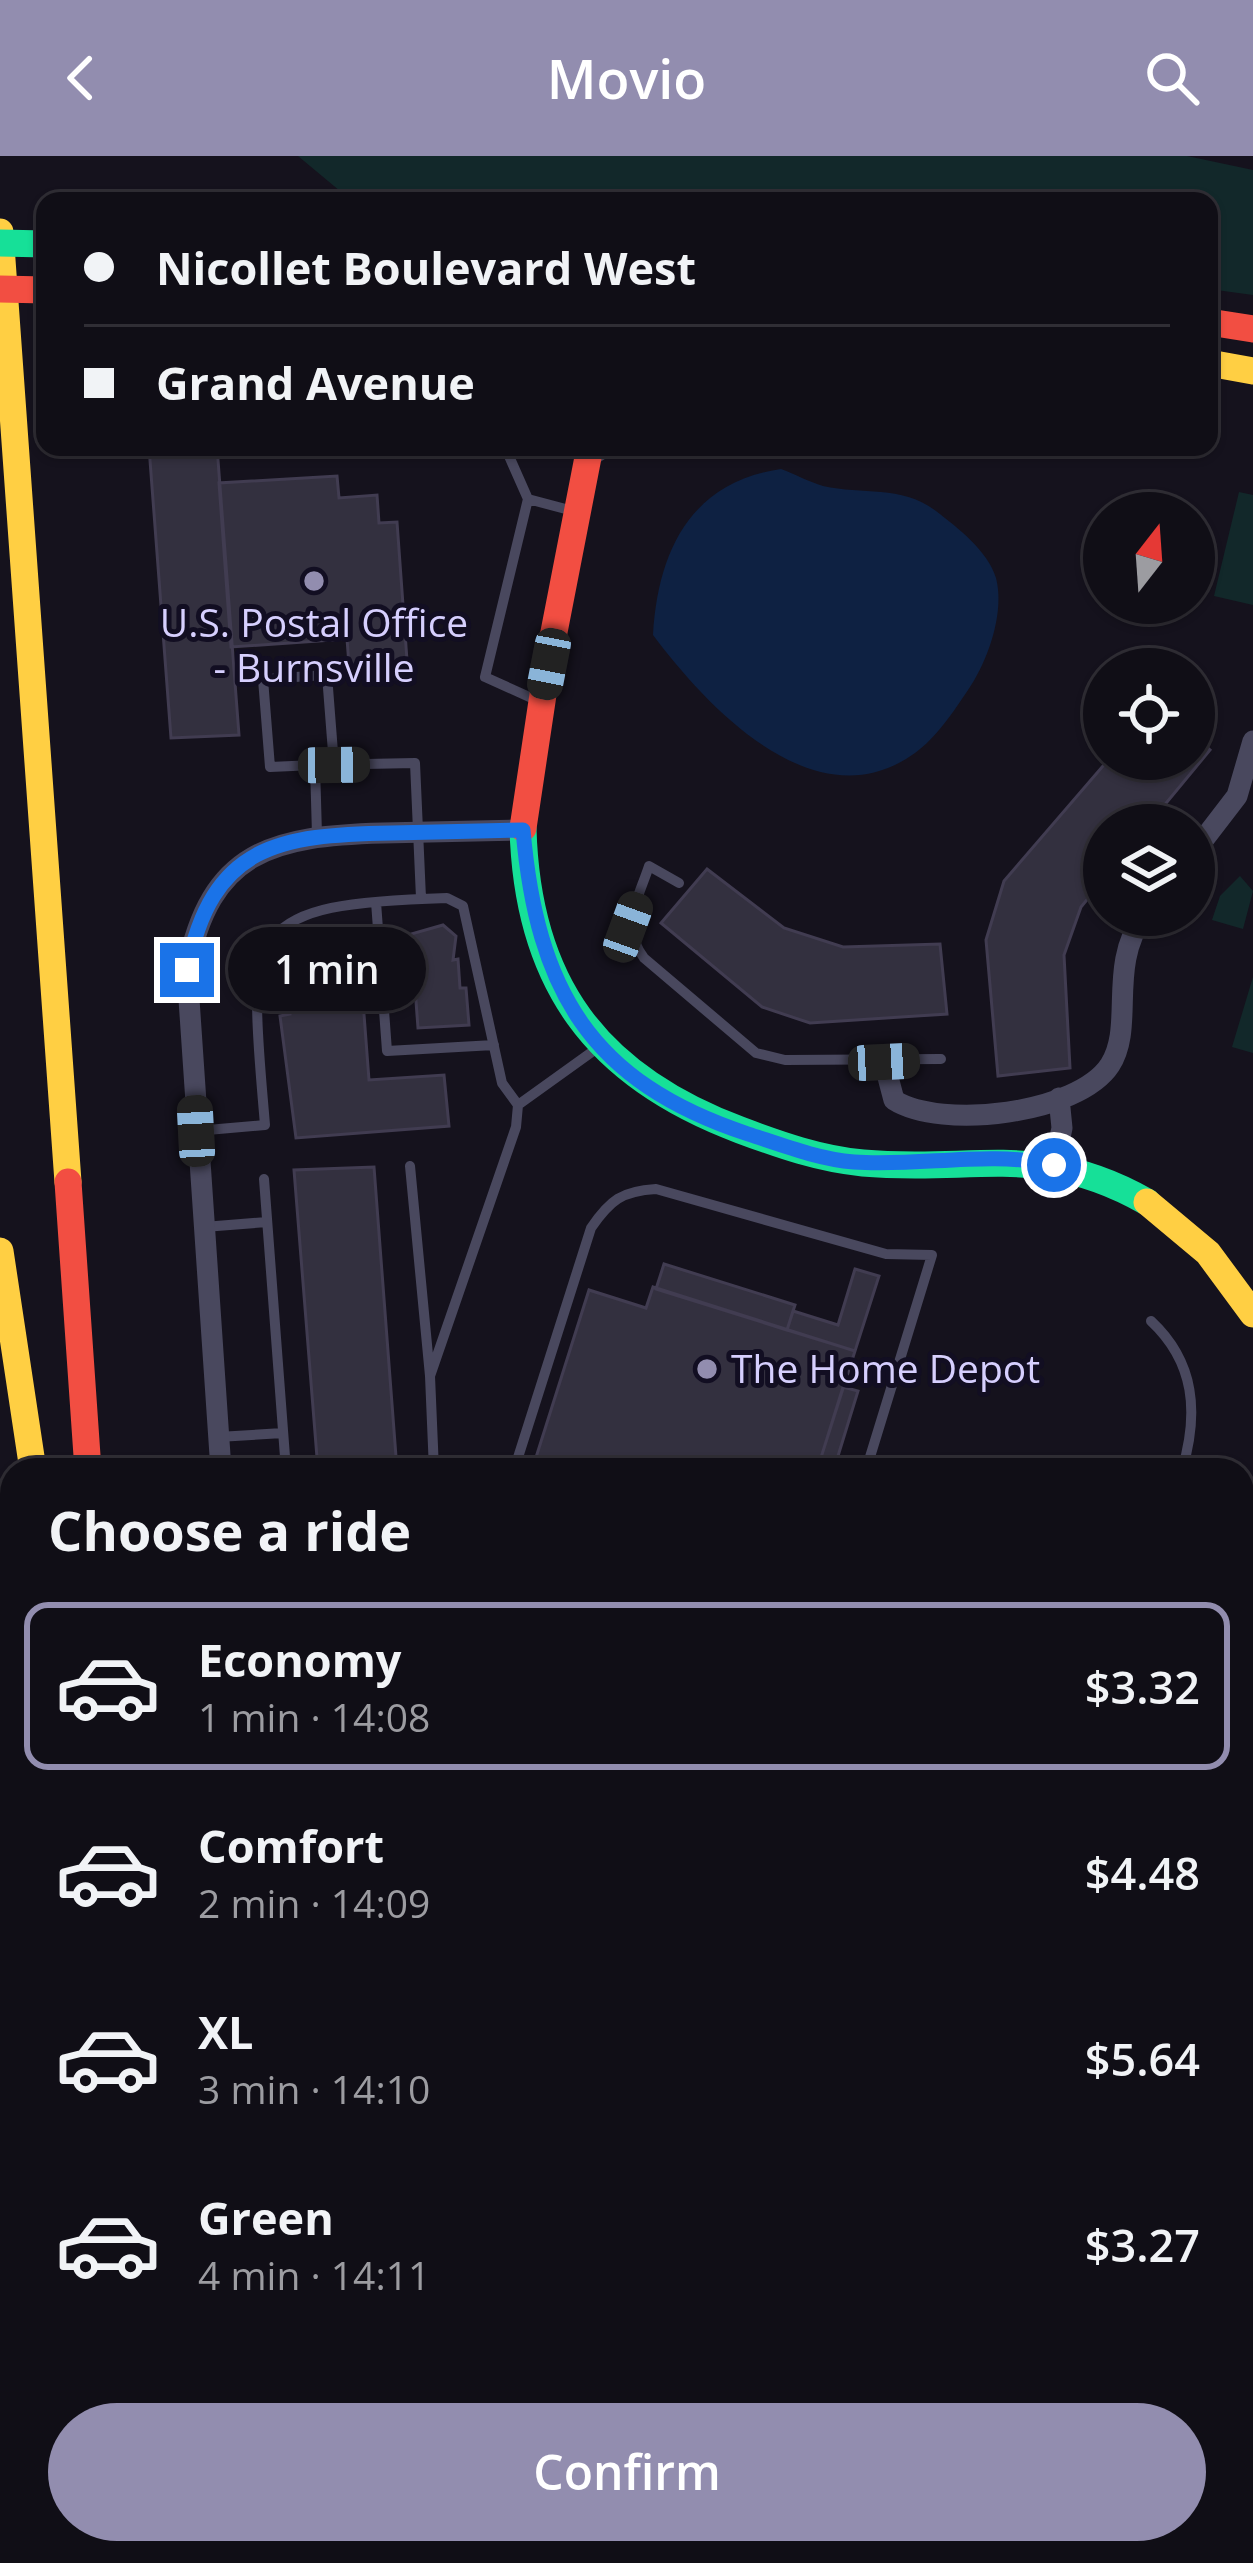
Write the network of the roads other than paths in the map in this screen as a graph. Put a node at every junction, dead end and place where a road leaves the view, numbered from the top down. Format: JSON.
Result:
{"nodes":[{"id":1,"x":0,"y":232,"type":"edge"},
{"id":2,"x":0,"y":243,"type":"edge"},
{"id":3,"x":36,"y":244,"type":"edge"},
{"id":4,"x":0,"y":289,"type":"edge"},
{"id":5,"x":36,"y":290,"type":"edge"},
{"id":6,"x":1218,"y":323,"type":"edge"},
{"id":7,"x":1253,"y":329,"type":"edge"},
{"id":8,"x":1218,"y":365,"type":"edge"},
{"id":9,"x":1253,"y":371,"type":"edge"},
{"id":10,"x":509,"y":456,"type":"edge"},
{"id":11,"x":588,"y":456,"type":"edge"},
{"id":12,"x":528,"y":499,"type":"junction"},
{"id":13,"x":578,"y":512,"type":"junction"},
{"id":14,"x":541,"y":702,"type":"junction"},
{"id":15,"x":1253,"y":741,"type":"edge"},
{"id":16,"x":315,"y":765,"type":"junction"},
{"id":17,"x":334,"y":765,"type":"junction"},
{"id":18,"x":1215,"y":825,"type":"edge"},
{"id":19,"x":523,"y":830,"type":"junction"},
{"id":20,"x":418,"y":832,"type":"junction"},
{"id":21,"x":317,"y":835,"type":"junction"},
{"id":22,"x":679,"y":883,"type":"dead end"},
{"id":23,"x":421,"y":898,"type":"junction"},
{"id":24,"x":376,"y":902,"type":"junction"},
{"id":25,"x":1133,"y":936,"type":"edge"},
{"id":26,"x":494,"y":1045,"type":"junction"},
{"id":27,"x":599,"y":1047,"type":"junction"},
{"id":28,"x":941,"y":1059,"type":"dead end"},
{"id":29,"x":884,"y":1062,"type":"junction"},
{"id":30,"x":1059,"y":1098,"type":"junction"},
{"id":31,"x":518,"y":1105,"type":"junction"},
{"id":32,"x":196,"y":1131,"type":"junction"},
{"id":33,"x":1054,"y":1165,"type":"junction"},
{"id":34,"x":410,"y":1166,"type":"dead end"},
{"id":35,"x":264,"y":1179,"type":"dead end"},
{"id":36,"x":267,"y":1222,"type":"junction"},
{"id":37,"x":204,"y":1227,"type":"junction"},
{"id":38,"x":0,"y":1251,"type":"edge"},
{"id":39,"x":1253,"y":1314,"type":"edge"},
{"id":40,"x":1151,"y":1321,"type":"dead end"},
{"id":41,"x":430,"y":1376,"type":"junction"},
{"id":42,"x":283,"y":1433,"type":"junction"},
{"id":43,"x":218,"y":1437,"type":"junction"},
{"id":44,"x":31,"y":1458,"type":"edge"},
{"id":45,"x":87,"y":1458,"type":"edge"},
{"id":46,"x":220,"y":1458,"type":"edge"},
{"id":47,"x":285,"y":1458,"type":"edge"},
{"id":48,"x":433,"y":1458,"type":"edge"},
{"id":49,"x":518,"y":1458,"type":"edge"},
{"id":50,"x":870,"y":1458,"type":"edge"},
{"id":51,"x":1185,"y":1458,"type":"edge"}],
"edges":[{"from":1,"to":45,"type":"main road"},
{"from":2,"to":3,"type":"main road","bridge":true},
{"from":4,"to":5,"type":"main road","bridge":true},
{"from":6,"to":7,"type":"main road"},
{"from":8,"to":9,"type":"main road"},
{"from":10,"to":12,"type":"lane"},
{"from":11,"to":13,"type":"main road"},
{"from":12,"to":13,"type":"lane"},
{"from":12,"to":14,"type":"lane"},
{"from":13,"to":14,"type":"main road"},
{"from":14,"to":19,"type":"main road"},
{"from":15,"to":18,"type":"street"},
{"from":16,"to":17,"type":"lane"},
{"from":16,"to":17,"type":"lane"},
{"from":16,"to":21,"type":"lane"},
{"from":17,"to":20,"type":"lane"},
{"from":19,"to":20,"type":"street"},
{"from":19,"to":27,"type":"main road"},
{"from":20,"to":21,"type":"street"},
{"from":20,"to":23,"type":"lane"},
{"from":21,"to":32,"type":"street"},
{"from":22,"to":29,"type":"lane"},
{"from":23,"to":24,"type":"lane"},
{"from":23,"to":26,"type":"lane"},
{"from":24,"to":26,"type":"lane"},
{"from":24,"to":32,"type":"lane"},
{"from":25,"to":30,"type":"street"},
{"from":26,"to":31,"type":"lane"},
{"from":27,"to":31,"type":"lane"},
{"from":27,"to":33,"type":"main road"},
{"from":28,"to":29,"type":"lane"},
{"from":29,"to":30,"type":"street"},
{"from":30,"to":33,"type":"street"},
{"from":31,"to":41,"type":"lane"},
{"from":32,"to":37,"type":"street"},
{"from":33,"to":39,"type":"main road"},
{"from":34,"to":41,"type":"lane"},
{"from":35,"to":36,"type":"lane"},
{"from":36,"to":37,"type":"lane"},
{"from":36,"to":42,"type":"lane"},
{"from":37,"to":43,"type":"street"},
{"from":38,"to":44,"type":"main road"},
{"from":40,"to":51,"type":"lane"},
{"from":41,"to":48,"type":"lane"},
{"from":42,"to":43,"type":"lane"},
{"from":42,"to":47,"type":"lane"},
{"from":43,"to":46,"type":"street"},
{"from":49,"to":50,"type":"lane"}]}
